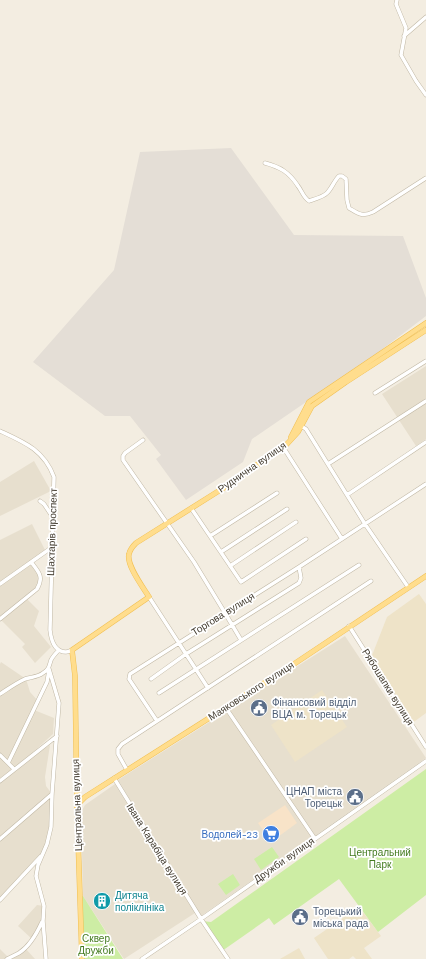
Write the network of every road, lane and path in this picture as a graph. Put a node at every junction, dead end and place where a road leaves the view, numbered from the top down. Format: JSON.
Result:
{"nodes":[{"id":1,"x":397,"y":0,"type":"edge"},
{"id":2,"x":426,"y":17,"type":"edge"},
{"id":3,"x":404,"y":36,"type":"junction"},
{"id":4,"x":426,"y":95,"type":"edge"},
{"id":5,"x":265,"y":163,"type":"dead end"},
{"id":6,"x":426,"y":178,"type":"edge"},
{"id":7,"x":426,"y":323,"type":"edge"},
{"id":8,"x":426,"y":330,"type":"edge"},
{"id":9,"x":426,"y":360,"type":"edge"},
{"id":10,"x":375,"y":393,"type":"dead end"},
{"id":11,"x":426,"y":401,"type":"edge"},
{"id":12,"x":301,"y":426,"type":"junction"},
{"id":13,"x":0,"y":431,"type":"edge"},
{"id":14,"x":143,"y":440,"type":"dead end"},
{"id":15,"x":426,"y":442,"type":"edge"},
{"id":16,"x":285,"y":446,"type":"junction"},
{"id":17,"x":328,"y":464,"type":"junction"},
{"id":18,"x":426,"y":484,"type":"edge"},
{"id":19,"x":277,"y":493,"type":"dead end"},
{"id":20,"x":347,"y":495,"type":"junction"},
{"id":21,"x":40,"y":501,"type":"dead end"},
{"id":22,"x":192,"y":508,"type":"junction"},
{"id":23,"x":287,"y":509,"type":"dead end"},
{"id":24,"x":53,"y":517,"type":"junction"},
{"id":25,"x":296,"y":522,"type":"dead end"},
{"id":26,"x":167,"y":523,"type":"junction"},
{"id":27,"x":365,"y":524,"type":"junction"},
{"id":28,"x":210,"y":536,"type":"junction"},
{"id":29,"x":306,"y":539,"type":"dead end"},
{"id":30,"x":342,"y":539,"type":"junction"},
{"id":31,"x":51,"y":548,"type":"junction"},
{"id":32,"x":221,"y":552,"type":"junction"},
{"id":33,"x":31,"y":562,"type":"junction"},
{"id":34,"x":359,"y":565,"type":"dead end"},
{"id":35,"x":230,"y":566,"type":"junction"},
{"id":36,"x":299,"y":567,"type":"junction"},
{"id":37,"x":426,"y":576,"type":"edge"},
{"id":38,"x":371,"y":581,"type":"dead end"},
{"id":39,"x":0,"y":584,"type":"edge"},
{"id":40,"x":408,"y":587,"type":"junction"},
{"id":41,"x":149,"y":597,"type":"junction"},
{"id":42,"x":225,"y":613,"type":"junction"},
{"id":43,"x":0,"y":619,"type":"edge"},
{"id":44,"x":232,"y":626,"type":"junction"},
{"id":45,"x":349,"y":626,"type":"junction"},
{"id":46,"x":241,"y":640,"type":"junction"},
{"id":47,"x":179,"y":642,"type":"junction"},
{"id":48,"x":59,"y":650,"type":"junction"},
{"id":49,"x":72,"y":650,"type":"junction"},
{"id":50,"x":186,"y":654,"type":"junction"},
{"id":51,"x":49,"y":668,"type":"junction"},
{"id":52,"x":196,"y":669,"type":"junction"},
{"id":53,"x":151,"y":679,"type":"dead end"},
{"id":54,"x":208,"y":688,"type":"junction"},
{"id":55,"x":159,"y":693,"type":"dead end"},
{"id":56,"x":0,"y":694,"type":"edge"},
{"id":57,"x":226,"y":708,"type":"junction"},
{"id":58,"x":157,"y":721,"type":"junction"},
{"id":59,"x":57,"y":736,"type":"junction"},
{"id":60,"x":426,"y":748,"type":"edge"},
{"id":61,"x":0,"y":755,"type":"edge"},
{"id":62,"x":426,"y":761,"type":"edge"},
{"id":63,"x":8,"y":763,"type":"junction"},
{"id":64,"x":14,"y":769,"type":"junction"},
{"id":65,"x":127,"y":770,"type":"junction"},
{"id":66,"x":114,"y":778,"type":"junction"},
{"id":67,"x":0,"y":781,"type":"edge"},
{"id":68,"x":76,"y":792,"type":"junction"},
{"id":69,"x":52,"y":794,"type":"junction"},
{"id":70,"x":85,"y":797,"type":"junction"},
{"id":71,"x":77,"y":807,"type":"junction"},
{"id":72,"x":314,"y":839,"type":"junction"},
{"id":73,"x":0,"y":840,"type":"edge"},
{"id":74,"x":43,"y":854,"type":"junction"},
{"id":75,"x":0,"y":900,"type":"edge"},
{"id":76,"x":201,"y":919,"type":"junction"},
{"id":77,"x":43,"y":921,"type":"junction"},
{"id":78,"x":7,"y":959,"type":"edge"},
{"id":79,"x":46,"y":959,"type":"edge"},
{"id":80,"x":82,"y":959,"type":"edge"},
{"id":81,"x":142,"y":959,"type":"edge"},
{"id":82,"x":228,"y":959,"type":"edge"}],
"edges":[{"from":1,"to":3,"type":"street"},
{"from":2,"to":3,"type":"street"},
{"from":3,"to":4,"type":"street"},
{"from":5,"to":6,"type":"street"},
{"from":7,"to":16,"type":"main road"},
{"from":8,"to":12,"type":"main road","name":"Руднична вулиця"},
{"from":9,"to":10,"type":"street"},
{"from":11,"to":17,"type":"street"},
{"from":12,"to":16,"type":"main road","name":"Руднична вулиця"},
{"from":12,"to":17,"type":"street"},
{"from":13,"to":24,"type":"street","name":"Шахтарів проспект"},
{"from":14,"to":26,"type":"street"},
{"from":15,"to":20,"type":"street"},
{"from":16,"to":22,"type":"main road","name":"Руднична вулиця"},
{"from":16,"to":30,"type":"street"},
{"from":17,"to":20,"type":"street"},
{"from":18,"to":27,"type":"street","name":"Торгова вулиця"},
{"from":19,"to":28,"type":"street"},
{"from":20,"to":27,"type":"street"},
{"from":21,"to":24,"type":"street"},
{"from":22,"to":26,"type":"main road","name":"Руднична вулиця"},
{"from":22,"to":28,"type":"street"},
{"from":23,"to":32,"type":"street"},
{"from":24,"to":31,"type":"street","name":"Шахтарів проспект"},
{"from":25,"to":35,"type":"street"},
{"from":26,"to":41,"type":"main road","name":"Руднична вулиця"},
{"from":26,"to":42,"type":"street"},
{"from":27,"to":30,"type":"street","name":"Торгова вулиця"},
{"from":27,"to":40,"type":"street"},
{"from":28,"to":32,"type":"street"},
{"from":29,"to":35,"type":"street"},
{"from":30,"to":36,"type":"street","name":"Торгова вулиця"},
{"from":31,"to":33,"type":"street"},
{"from":31,"to":48,"type":"street","name":"Шахтарів проспект"},
{"from":32,"to":35,"type":"street"},
{"from":33,"to":39,"type":"street"},
{"from":33,"to":43,"type":"street"},
{"from":34,"to":46,"type":"street"},
{"from":36,"to":42,"type":"street","name":"Торгова вулиця"},
{"from":36,"to":44,"type":"street"},
{"from":37,"to":40,"type":"main road","name":"Маяковського вулиця"},
{"from":38,"to":54,"type":"street"},
{"from":40,"to":45,"type":"main road","name":"Маяковського вулиця"},
{"from":41,"to":47,"type":"street","name":"Руднична вулиця"},
{"from":41,"to":49,"type":"main road"},
{"from":42,"to":44,"type":"street"},
{"from":42,"to":47,"type":"street","name":"Торгова вулиця"},
{"from":44,"to":46,"type":"street"},
{"from":44,"to":50,"type":"street"},
{"from":45,"to":57,"type":"main road","name":"Маяковського вулиця"},
{"from":45,"to":60,"type":"street","name":"Рябошапки вулиця"},
{"from":46,"to":52,"type":"street"},
{"from":47,"to":50,"type":"street","name":"Руднична вулиця"},
{"from":47,"to":58,"type":"street","name":"Торгова вулиця"},
{"from":48,"to":49,"type":"street"},
{"from":48,"to":51,"type":"street"},
{"from":49,"to":68,"type":"main road","name":"Центральна вулиця"},
{"from":50,"to":52,"type":"street","name":"Руднична вулиця"},
{"from":50,"to":53,"type":"street"},
{"from":51,"to":56,"type":"street"},
{"from":51,"to":59,"type":"street"},
{"from":51,"to":63,"type":"street"},
{"from":52,"to":54,"type":"street","name":"Руднична вулиця"},
{"from":52,"to":55,"type":"street"},
{"from":54,"to":58,"type":"street"},
{"from":57,"to":65,"type":"main road","name":"Маяковського вулиця"},
{"from":57,"to":72,"type":"street"},
{"from":58,"to":65,"type":"street"},
{"from":59,"to":64,"type":"street"},
{"from":59,"to":69,"type":"street"},
{"from":61,"to":63,"type":"street"},
{"from":62,"to":72,"type":"street","name":"Дружби вулиця"},
{"from":63,"to":64,"type":"street"},
{"from":64,"to":67,"type":"street"},
{"from":65,"to":66,"type":"main road","name":"Маяковського вулиця"},
{"from":66,"to":70,"type":"main road","name":"Маяковського вулиця"},
{"from":66,"to":76,"type":"street","name":"Івана Карабіца вулиця"},
{"from":68,"to":70,"type":"street"},
{"from":68,"to":71,"type":"main road","name":"Центральна вулиця"},
{"from":69,"to":73,"type":"street"},
{"from":69,"to":74,"type":"street"},
{"from":70,"to":71,"type":"main road","name":"Маяковського вулиця"},
{"from":71,"to":80,"type":"main road","name":"Центральна вулиця"},
{"from":72,"to":76,"type":"street","name":"Дружби вулиця"},
{"from":74,"to":75,"type":"street"},
{"from":74,"to":77,"type":"street"},
{"from":76,"to":81,"type":"street","name":"Дружби вулиця"},
{"from":76,"to":82,"type":"street","name":"Івана Карабіца вулиця"},
{"from":77,"to":78,"type":"street"},
{"from":77,"to":79,"type":"street"}]}
